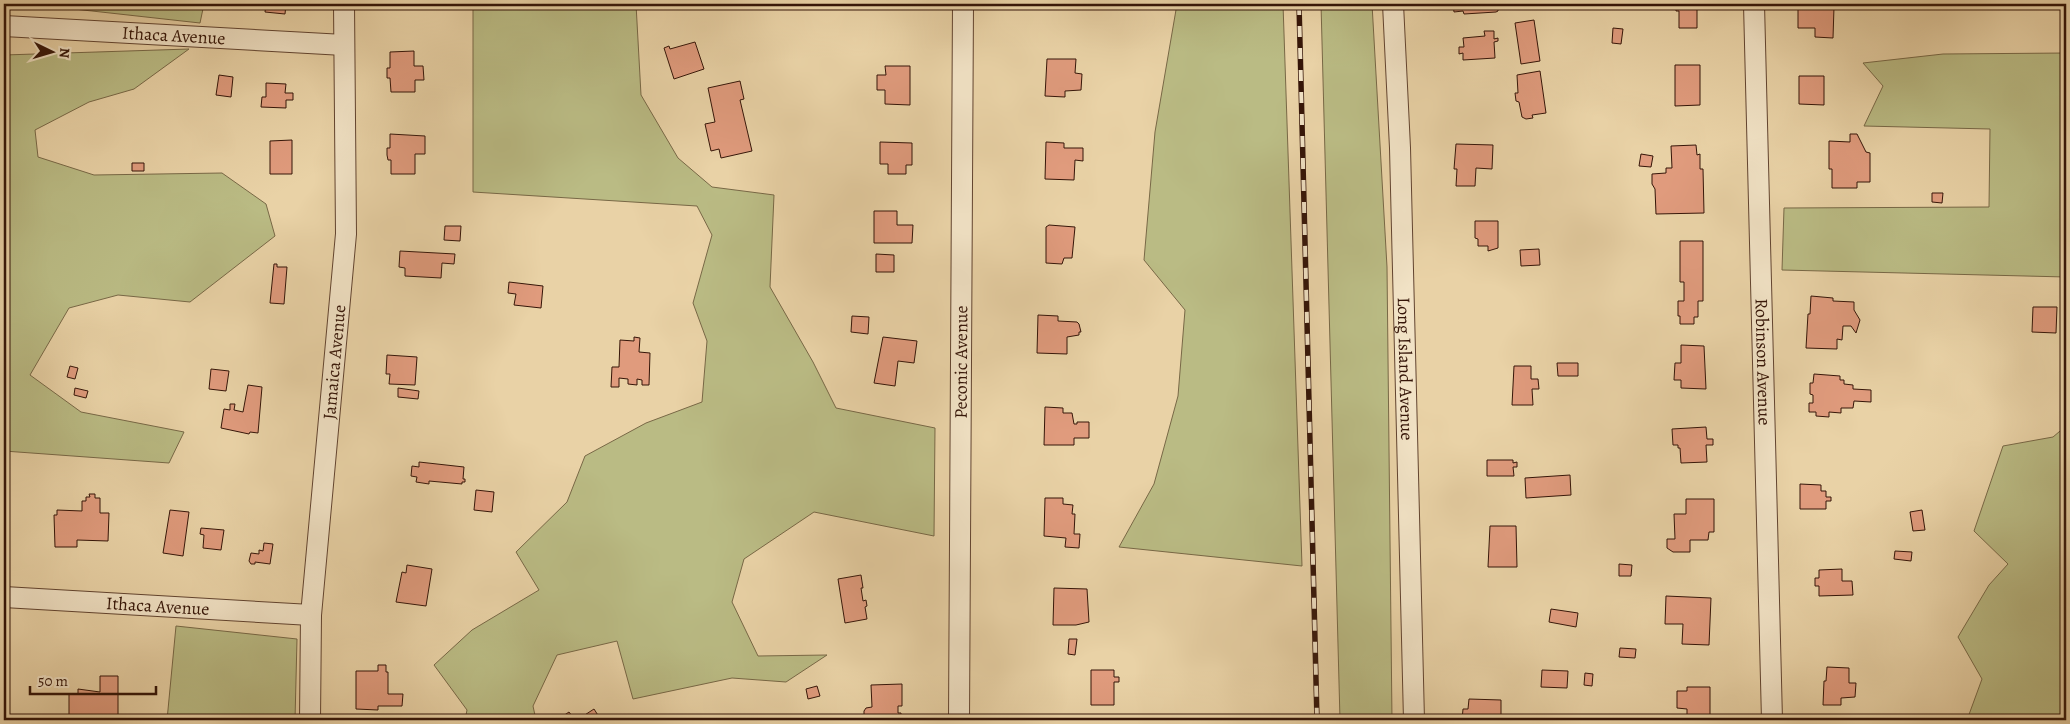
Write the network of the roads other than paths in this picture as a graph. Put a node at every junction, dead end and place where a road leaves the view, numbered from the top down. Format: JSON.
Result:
{"nodes":[{"id":1,"x":344,"y":4,"type":"edge"},
{"id":2,"x":963,"y":4,"type":"edge"},
{"id":3,"x":1754,"y":4,"type":"edge"},
{"id":4,"x":1394,"y":8,"type":"edge"},
{"id":5,"x":4,"y":26,"type":"edge"},
{"id":6,"x":344,"y":46,"type":"junction"},
{"id":7,"x":4,"y":597,"type":"edge"},
{"id":8,"x":311,"y":615,"type":"junction"},
{"id":9,"x":310,"y":720,"type":"edge"},
{"id":10,"x":959,"y":720,"type":"edge"},
{"id":11,"x":1414,"y":720,"type":"edge"},
{"id":12,"x":1772,"y":720,"type":"edge"}],
"edges":[{"from":1,"to":6,"type":"street","name":"Jamaica Avenue"},
{"from":2,"to":10,"type":"street","name":"Peconic Avenue"},
{"from":3,"to":12,"type":"street","name":"Robinson Avenue"},
{"from":4,"to":11,"type":"street","name":"Long Island Avenue"},
{"from":5,"to":6,"type":"street","name":"Ithaca Avenue"},
{"from":6,"to":8,"type":"street","name":"Jamaica Avenue"},
{"from":7,"to":8,"type":"street","name":"Ithaca Avenue"},
{"from":8,"to":9,"type":"street","name":"Jamaica Avenue"}]}
